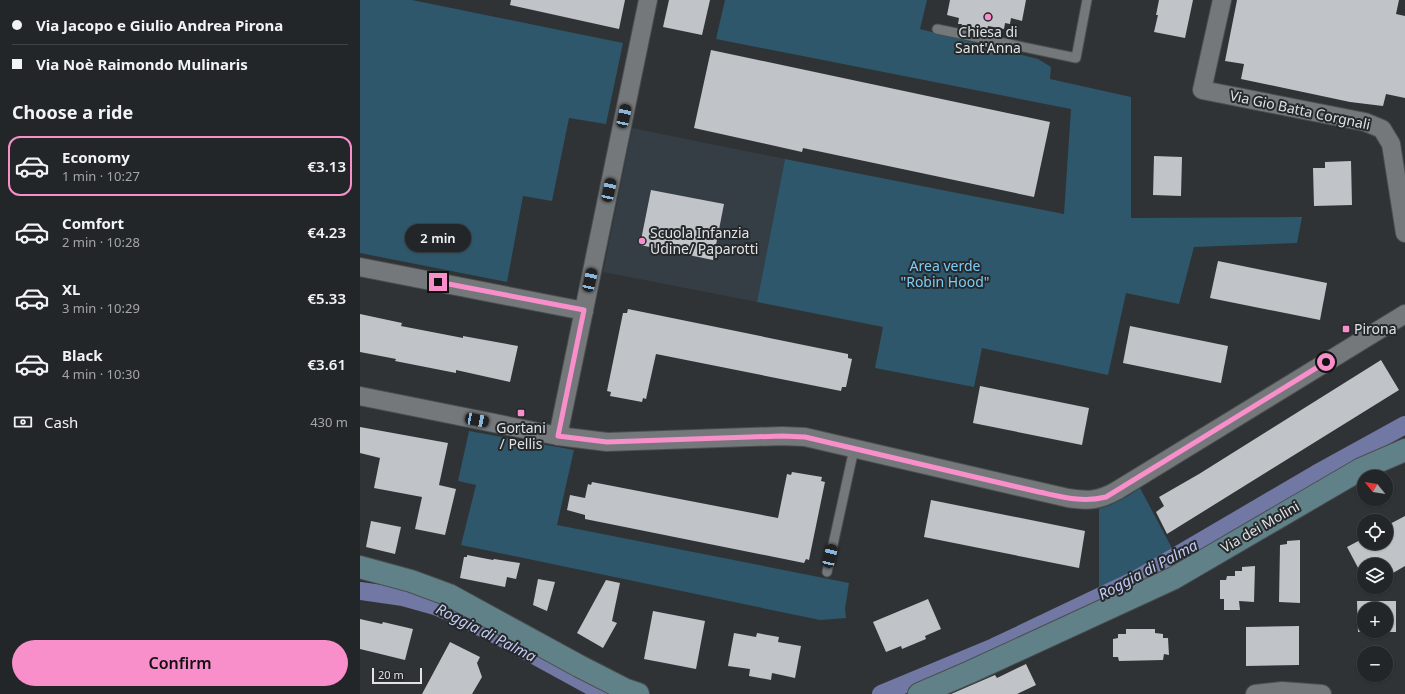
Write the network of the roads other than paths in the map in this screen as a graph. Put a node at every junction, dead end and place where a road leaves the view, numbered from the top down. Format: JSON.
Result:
{"nodes":[{"id":1,"x":648,"y":0,"type":"edge"},
{"id":2,"x":1087,"y":0,"type":"edge"},
{"id":3,"x":1222,"y":0,"type":"edge"},
{"id":4,"x":937,"y":29,"type":"dead end"},
{"id":5,"x":1405,"y":233,"type":"edge"},
{"id":6,"x":360,"y":267,"type":"edge"},
{"id":7,"x":584,"y":310,"type":"junction"},
{"id":8,"x":1405,"y":314,"type":"edge"},
{"id":9,"x":360,"y":396,"type":"edge"},
{"id":10,"x":558,"y":436,"type":"junction"},
{"id":11,"x":854,"y":449,"type":"junction"},
{"id":12,"x":1405,"y":450,"type":"edge"},
{"id":13,"x":360,"y":568,"type":"edge"},
{"id":14,"x":827,"y":572,"type":"dead end"},
{"id":15,"x":638,"y":694,"type":"edge"},
{"id":16,"x":919,"y":694,"type":"edge"},
{"id":17,"x":1258,"y":694,"type":"edge"},
{"id":18,"x":1322,"y":694,"type":"edge"}],
"edges":[{"from":1,"to":7,"type":"street"},
{"from":2,"to":4,"type":"lane"},
{"from":3,"to":5,"type":"street","name":"Via Gio Batta Corgnali"},
{"from":6,"to":7,"type":"street"},
{"from":7,"to":10,"type":"street"},
{"from":8,"to":11,"type":"street"},
{"from":9,"to":10,"type":"street"},
{"from":10,"to":11,"type":"street"},
{"from":11,"to":14,"type":"lane"},
{"from":12,"to":16,"type":"street","name":"Via dei Molini"},
{"from":13,"to":15,"type":"street"},
{"from":17,"to":18,"type":"street"}]}
